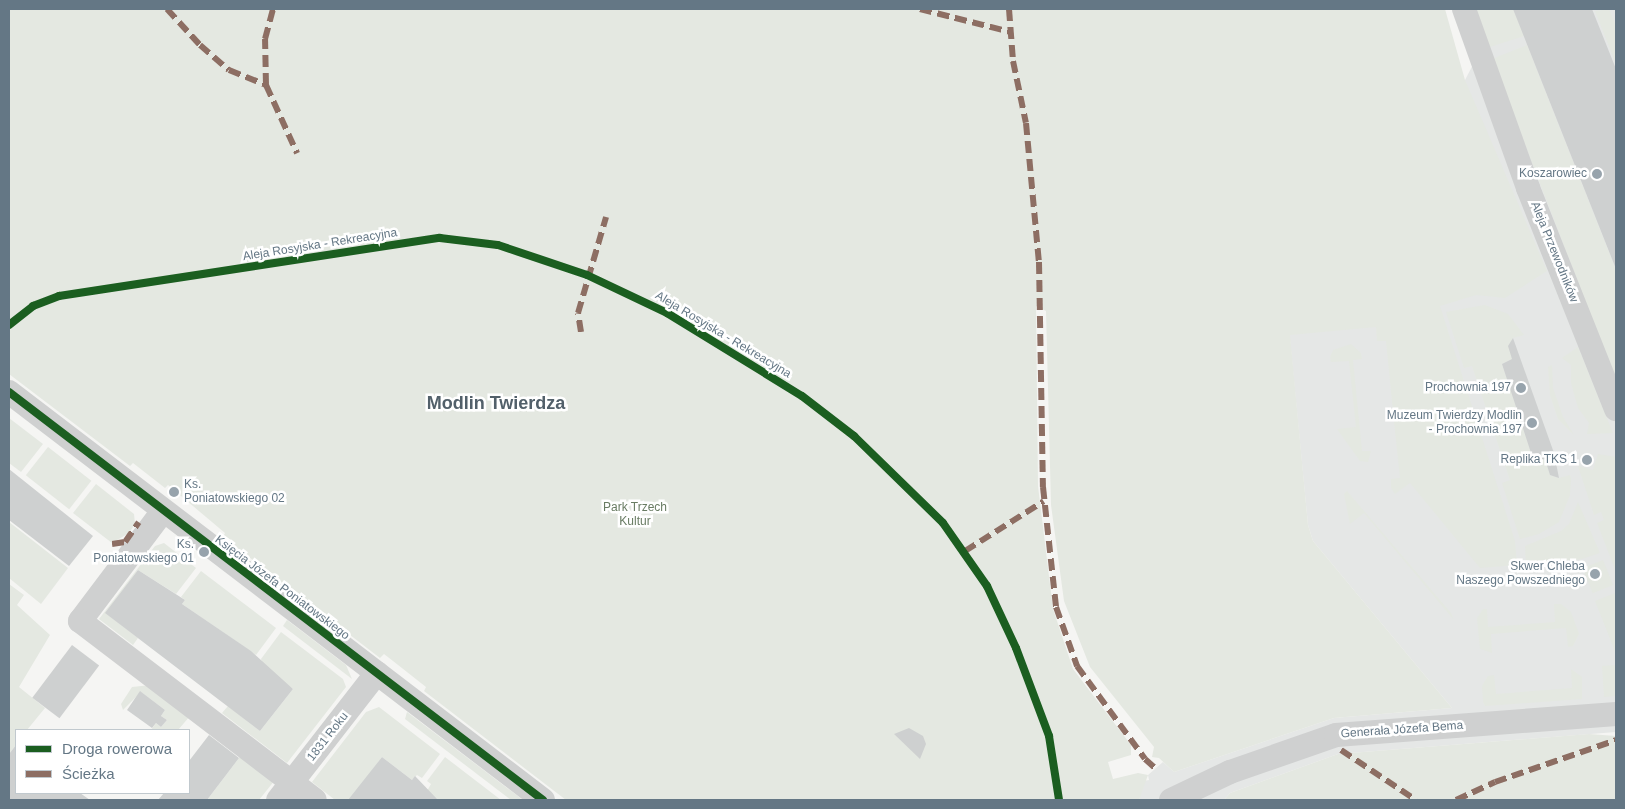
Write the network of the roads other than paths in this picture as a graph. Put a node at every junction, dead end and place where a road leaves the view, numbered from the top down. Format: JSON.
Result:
{"nodes":[{"id":1,"x":1464,"y":9,"type":"edge"},
{"id":2,"x":9,"y":392,"type":"edge"},
{"id":3,"x":1616,"y":409,"type":"edge"},
{"id":4,"x":163,"y":511,"type":"junction"},
{"id":5,"x":377,"y":674,"type":"junction"},
{"id":6,"x":1616,"y":714,"type":"edge"},
{"id":7,"x":285,"y":792,"type":"edge"},
{"id":8,"x":315,"y":800,"type":"edge"},
{"id":9,"x":543,"y":800,"type":"edge"},
{"id":10,"x":1171,"y":800,"type":"edge"}],
"edges":[{"from":1,"to":3,"type":"street","name":"Aleja Przewodników"},
{"from":2,"to":4,"type":"street","name":"Księcia Józefa Poniatowskiego"},
{"from":4,"to":5,"type":"street","name":"Księcia Józefa Poniatowskiego"},
{"from":4,"to":7,"type":"street"},
{"from":5,"to":7,"type":"street","name":"1831 Roku"},
{"from":5,"to":9,"type":"street","name":"Księcia Józefa Poniatowskiego"},
{"from":6,"to":10,"type":"street","name":"Generała Józefa Bema"},
{"from":7,"to":8,"type":"street"}]}
